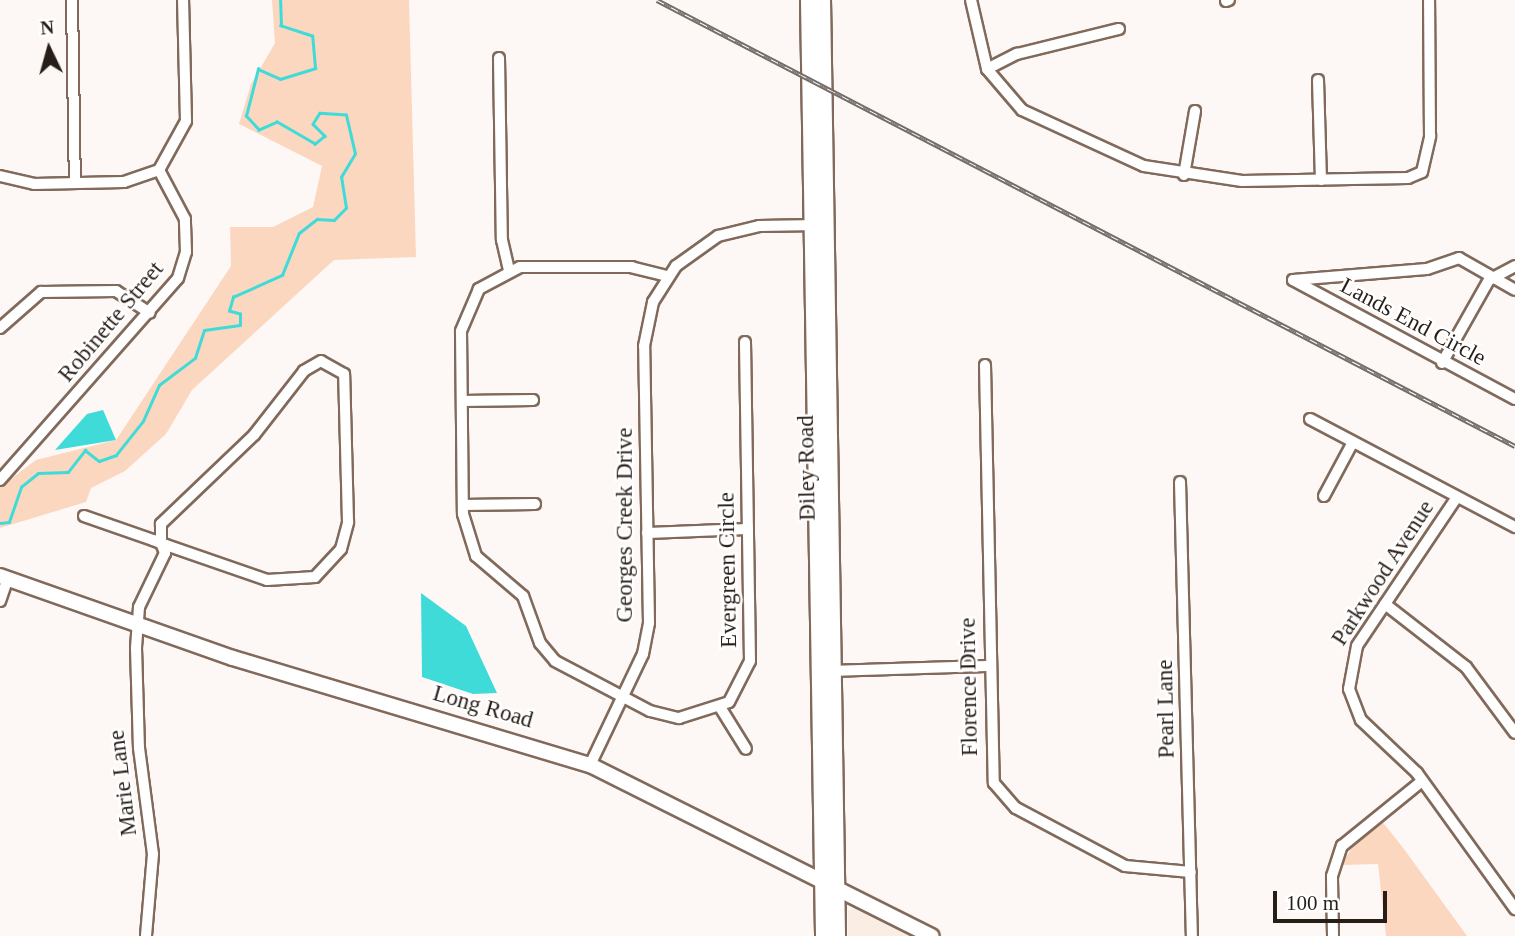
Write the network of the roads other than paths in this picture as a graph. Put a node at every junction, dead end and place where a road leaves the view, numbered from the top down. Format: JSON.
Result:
{"nodes":[{"id":1,"x":72,"y":0,"type":"edge"},
{"id":2,"x":183,"y":0,"type":"edge"},
{"id":3,"x":810,"y":0,"type":"edge"},
{"id":4,"x":822,"y":0,"type":"edge"},
{"id":5,"x":971,"y":0,"type":"edge"},
{"id":6,"x":1429,"y":0,"type":"edge"},
{"id":7,"x":1119,"y":29,"type":"dead end"},
{"id":8,"x":499,"y":58,"type":"dead end"},
{"id":9,"x":987,"y":69,"type":"junction"},
{"id":10,"x":1318,"y":80,"type":"dead end"},
{"id":11,"x":1195,"y":111,"type":"dead end"},
{"id":12,"x":159,"y":170,"type":"junction"},
{"id":13,"x":1184,"y":175,"type":"junction"},
{"id":14,"x":0,"y":176,"type":"edge"},
{"id":15,"x":1321,"y":180,"type":"junction"},
{"id":16,"x":75,"y":183,"type":"junction"},
{"id":17,"x":820,"y":225,"type":"junction"},
{"id":18,"x":1515,"y":266,"type":"edge"},
{"id":19,"x":509,"y":270,"type":"junction"},
{"id":20,"x":667,"y":276,"type":"junction"},
{"id":21,"x":1489,"y":280,"type":"junction"},
{"id":22,"x":1515,"y":290,"type":"edge"},
{"id":23,"x":150,"y":313,"type":"junction"},
{"id":24,"x":0,"y":328,"type":"edge"},
{"id":25,"x":745,"y":342,"type":"dead end"},
{"id":26,"x":1442,"y":363,"type":"junction"},
{"id":27,"x":985,"y":365,"type":"dead end"},
{"id":28,"x":1515,"y":399,"type":"edge"},
{"id":29,"x":533,"y":400,"type":"dead end"},
{"id":30,"x":462,"y":401,"type":"junction"},
{"id":31,"x":1310,"y":419,"type":"dead end"},
{"id":32,"x":1353,"y":442,"type":"junction"},
{"id":33,"x":0,"y":480,"type":"edge"},
{"id":34,"x":1180,"y":482,"type":"dead end"},
{"id":35,"x":1324,"y":496,"type":"dead end"},
{"id":36,"x":1457,"y":497,"type":"junction"},
{"id":37,"x":535,"y":504,"type":"dead end"},
{"id":38,"x":463,"y":505,"type":"junction"},
{"id":39,"x":84,"y":516,"type":"dead end"},
{"id":40,"x":1515,"y":527,"type":"edge"},
{"id":41,"x":748,"y":529,"type":"junction"},
{"id":42,"x":648,"y":533,"type":"junction"},
{"id":43,"x":161,"y":543,"type":"junction"},
{"id":44,"x":4,"y":577,"type":"edge"},
{"id":45,"x":0,"y":601,"type":"edge"},
{"id":46,"x":1385,"y":604,"type":"junction"},
{"id":47,"x":138,"y":625,"type":"junction"},
{"id":48,"x":989,"y":666,"type":"junction"},
{"id":49,"x":826,"y":671,"type":"junction"},
{"id":50,"x":624,"y":696,"type":"junction"},
{"id":51,"x":719,"y":707,"type":"junction"},
{"id":52,"x":1514,"y":729,"type":"edge"},
{"id":53,"x":746,"y":749,"type":"dead end"},
{"id":54,"x":590,"y":765,"type":"junction"},
{"id":55,"x":1422,"y":781,"type":"junction"},
{"id":56,"x":1191,"y":872,"type":"junction"},
{"id":57,"x":830,"y":881,"type":"junction"},
{"id":58,"x":1515,"y":909,"type":"edge"},
{"id":59,"x":146,"y":936,"type":"edge"},
{"id":60,"x":824,"y":936,"type":"edge"},
{"id":61,"x":837,"y":936,"type":"edge"},
{"id":62,"x":932,"y":936,"type":"edge"},
{"id":63,"x":1192,"y":936,"type":"edge"},
{"id":64,"x":1333,"y":936,"type":"edge"}],
"edges":[{"from":1,"to":16,"type":"street"},
{"from":2,"to":12,"type":"street"},
{"from":3,"to":17,"type":"highway","name":"Diley Road"},
{"from":4,"to":17,"type":"highway","name":"Diley Road"},
{"from":5,"to":9,"type":"street"},
{"from":6,"to":15,"type":"street"},
{"from":7,"to":9,"type":"street"},
{"from":8,"to":19,"type":"street"},
{"from":9,"to":13,"type":"street"},
{"from":10,"to":15,"type":"street"},
{"from":11,"to":13,"type":"street"},
{"from":12,"to":16,"type":"street"},
{"from":12,"to":23,"type":"street","name":"Robinette Street"},
{"from":13,"to":15,"type":"street"},
{"from":14,"to":16,"type":"street"},
{"from":17,"to":20,"type":"street"},
{"from":17,"to":49,"type":"highway","name":"Diley Road"},
{"from":18,"to":21,"type":"street"},
{"from":19,"to":20,"type":"street"},
{"from":19,"to":30,"type":"street"},
{"from":20,"to":42,"type":"street","name":"Georges Creek Drive"},
{"from":21,"to":22,"type":"street"},
{"from":21,"to":26,"type":"street"},
{"from":21,"to":26,"type":"street","name":"Lands End Circle"},
{"from":23,"to":24,"type":"street"},
{"from":23,"to":33,"type":"street","name":"Robinette Street"},
{"from":25,"to":41,"type":"street","name":"Evergreen Circle"},
{"from":26,"to":28,"type":"street","name":"Lands End Circle"},
{"from":27,"to":48,"type":"street","name":"Florence Drive"},
{"from":29,"to":30,"type":"street"},
{"from":30,"to":38,"type":"street"},
{"from":31,"to":32,"type":"street"},
{"from":32,"to":35,"type":"street"},
{"from":32,"to":36,"type":"street"},
{"from":34,"to":56,"type":"street","name":"Pearl Lane"},
{"from":36,"to":40,"type":"street"},
{"from":36,"to":46,"type":"street","name":"Parkwood Avenue"},
{"from":37,"to":38,"type":"street"},
{"from":38,"to":50,"type":"street"},
{"from":39,"to":43,"type":"street"},
{"from":41,"to":42,"type":"street"},
{"from":41,"to":51,"type":"street","name":"Evergreen Circle"},
{"from":42,"to":50,"type":"street","name":"Georges Creek Drive"},
{"from":43,"to":43,"type":"street","name":"Marie Lane"},
{"from":43,"to":47,"type":"street","name":"Marie Lane"},
{"from":44,"to":45,"type":"street"},
{"from":44,"to":47,"type":"main road","name":"Long Road"},
{"from":46,"to":52,"type":"street"},
{"from":46,"to":55,"type":"street","name":"Parkwood Avenue"},
{"from":47,"to":54,"type":"main road","name":"Long Road"},
{"from":47,"to":59,"type":"street","name":"Marie Lane"},
{"from":48,"to":49,"type":"street"},
{"from":48,"to":56,"type":"street","name":"Florence Drive"},
{"from":49,"to":57,"type":"highway","name":"Diley Road"},
{"from":50,"to":51,"type":"street"},
{"from":50,"to":54,"type":"street","name":"Georges Creek Drive"},
{"from":51,"to":53,"type":"street"},
{"from":54,"to":57,"type":"main road","name":"Long Road"},
{"from":55,"to":58,"type":"street","name":"Parkwood Avenue"},
{"from":55,"to":64,"type":"street"},
{"from":56,"to":63,"type":"street","name":"Pearl Lane"},
{"from":57,"to":60,"type":"highway","name":"Diley Road"},
{"from":57,"to":61,"type":"highway","name":"Diley Road"},
{"from":57,"to":62,"type":"main road","name":"Long Road"}]}
